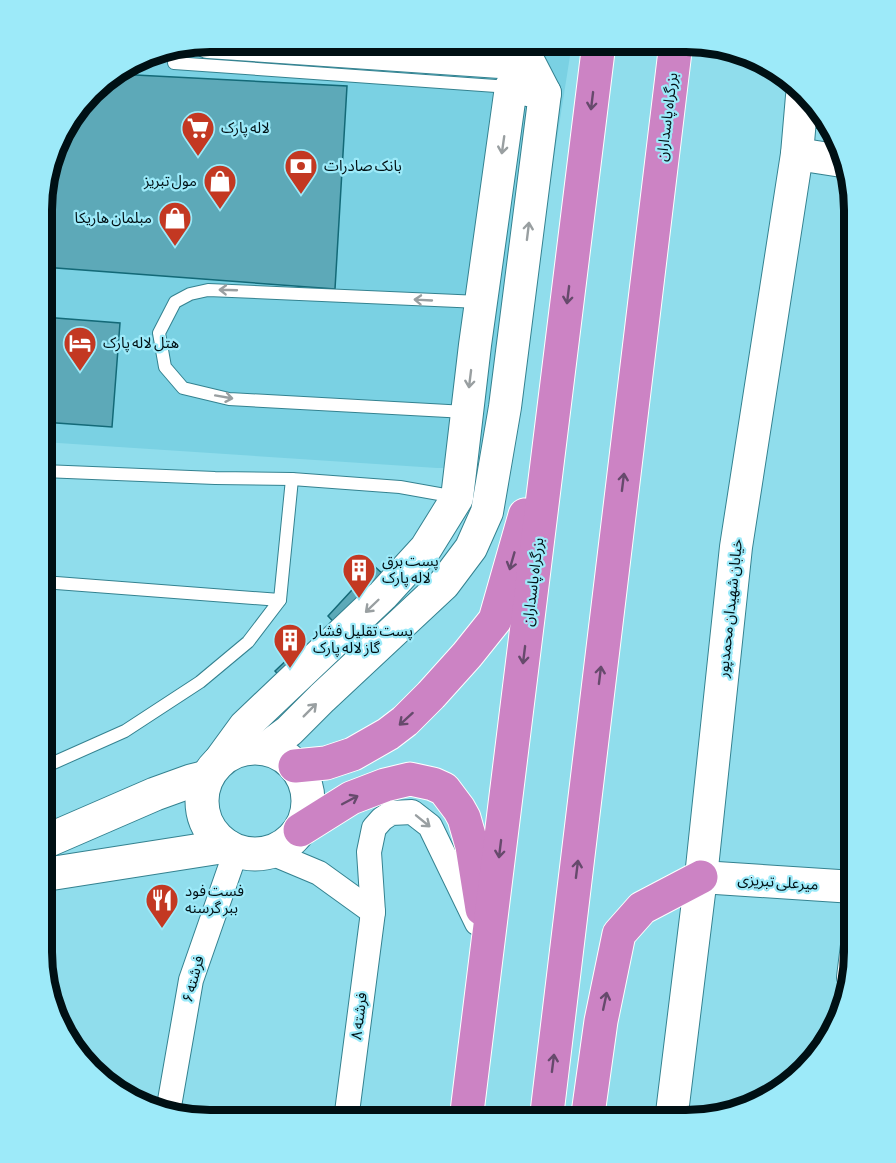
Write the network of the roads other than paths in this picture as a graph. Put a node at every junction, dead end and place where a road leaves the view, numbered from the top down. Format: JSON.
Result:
{"nodes":[{"id":1,"x":369,"y":53,"type":"edge"},
{"id":2,"x":598,"y":53,"type":"edge"},
{"id":3,"x":675,"y":58,"type":"edge"},
{"id":4,"x":174,"y":63,"type":"dead end"},
{"id":5,"x":511,"y":87,"type":"junction"},
{"id":6,"x":545,"y":93,"type":"junction"},
{"id":7,"x":801,"y":103,"type":"edge"},
{"id":8,"x":797,"y":154,"type":"junction"},
{"id":9,"x":835,"y":159,"type":"edge"},
{"id":10,"x":481,"y":302,"type":"junction"},
{"id":11,"x":476,"y":336,"type":"junction"},
{"id":12,"x":466,"y":412,"type":"junction"},
{"id":13,"x":552,"y":424,"type":"junction"},
{"id":14,"x":53,"y":471,"type":"edge"},
{"id":15,"x":292,"y":479,"type":"junction"},
{"id":16,"x":457,"y":498,"type":"junction"},
{"id":17,"x":53,"y":583,"type":"edge"},
{"id":18,"x":444,"y":584,"type":"junction"},
{"id":19,"x":280,"y":600,"type":"junction"},
{"id":20,"x":266,"y":748,"type":"junction"},
{"id":21,"x":53,"y":763,"type":"edge"},
{"id":22,"x":296,"y":766,"type":"junction"},
{"id":23,"x":213,"y":770,"type":"junction"},
{"id":24,"x":300,"y":830,"type":"junction"},
{"id":25,"x":53,"y":838,"type":"edge"},
{"id":26,"x":232,"y":849,"type":"junction"},
{"id":27,"x":269,"y":852,"type":"junction"},
{"id":28,"x":53,"y":873,"type":"edge"},
{"id":29,"x":701,"y":877,"type":"junction"},
{"id":30,"x":843,"y":886,"type":"edge"},
{"id":31,"x":373,"y":912,"type":"junction"},
{"id":32,"x":488,"y":947,"type":"junction"},
{"id":33,"x":169,"y":1105,"type":"edge"},
{"id":34,"x":347,"y":1110,"type":"edge"},
{"id":35,"x":467,"y":1110,"type":"edge"},
{"id":36,"x":547,"y":1110,"type":"edge"},
{"id":37,"x":589,"y":1110,"type":"edge"},
{"id":38,"x":672,"y":1110,"type":"edge"}],
"edges":[{"from":1,"to":6,"type":"street"},
{"from":2,"to":13,"type":"highway","name":"بزرگراه پاسداران","one_way":true},
{"from":36,"to":3,"type":"highway","name":"بزرگراه پاسداران","one_way":true},
{"from":4,"to":5,"type":"lane"},
{"from":5,"to":6,"type":"street"},
{"from":5,"to":10,"type":"street","one_way":true},
{"from":18,"to":6,"type":"street","one_way":true},
{"from":7,"to":8,"type":"street","name":"خیابان شهیدان محمدپور"},
{"from":8,"to":9,"type":"street"},
{"from":8,"to":29,"type":"street","name":"خیابان شهیدان محمدپور"},
{"from":10,"to":11,"type":"street"},
{"from":10,"to":12,"type":"lane","one_way":true},
{"from":11,"to":12,"type":"street","one_way":true},
{"from":11,"to":18,"type":"street"},
{"from":12,"to":16,"type":"street"},
{"from":13,"to":22,"type":"highway","one_way":true},
{"from":13,"to":32,"type":"highway","name":"بزرگراه پاسداران","one_way":true},
{"from":14,"to":15,"type":"lane"},
{"from":15,"to":16,"type":"lane"},
{"from":15,"to":19,"type":"lane"},
{"from":16,"to":23,"type":"street","one_way":true},
{"from":17,"to":19,"type":"lane"},
{"from":20,"to":18,"type":"street","one_way":true},
{"from":19,"to":21,"type":"lane"},
{"from":20,"to":22,"type":"main road"},
{"from":20,"to":23,"type":"main road"},
{"from":22,"to":24,"type":"main road"},
{"from":23,"to":25,"type":"main road"},
{"from":23,"to":26,"type":"main road"},
{"from":24,"to":27,"type":"main road"},
{"from":24,"to":32,"type":"highway","one_way":true},
{"from":26,"to":27,"type":"main road"},
{"from":26,"to":28,"type":"main road"},
{"from":26,"to":33,"type":"street","name":"فرشته ۶"},
{"from":27,"to":31,"type":"street"},
{"from":29,"to":30,"type":"street","name":"میرعلی تبریزی"},
{"from":37,"to":29,"type":"highway","one_way":true},
{"from":29,"to":38,"type":"street","name":"خیابان شهیدان محمدپور"},
{"from":31,"to":32,"type":"street","name":"فرشته ۸","one_way":true},
{"from":31,"to":34,"type":"street","name":"فرشته ۸"},
{"from":32,"to":35,"type":"highway","name":"بزرگراه پاسداران"}]}
